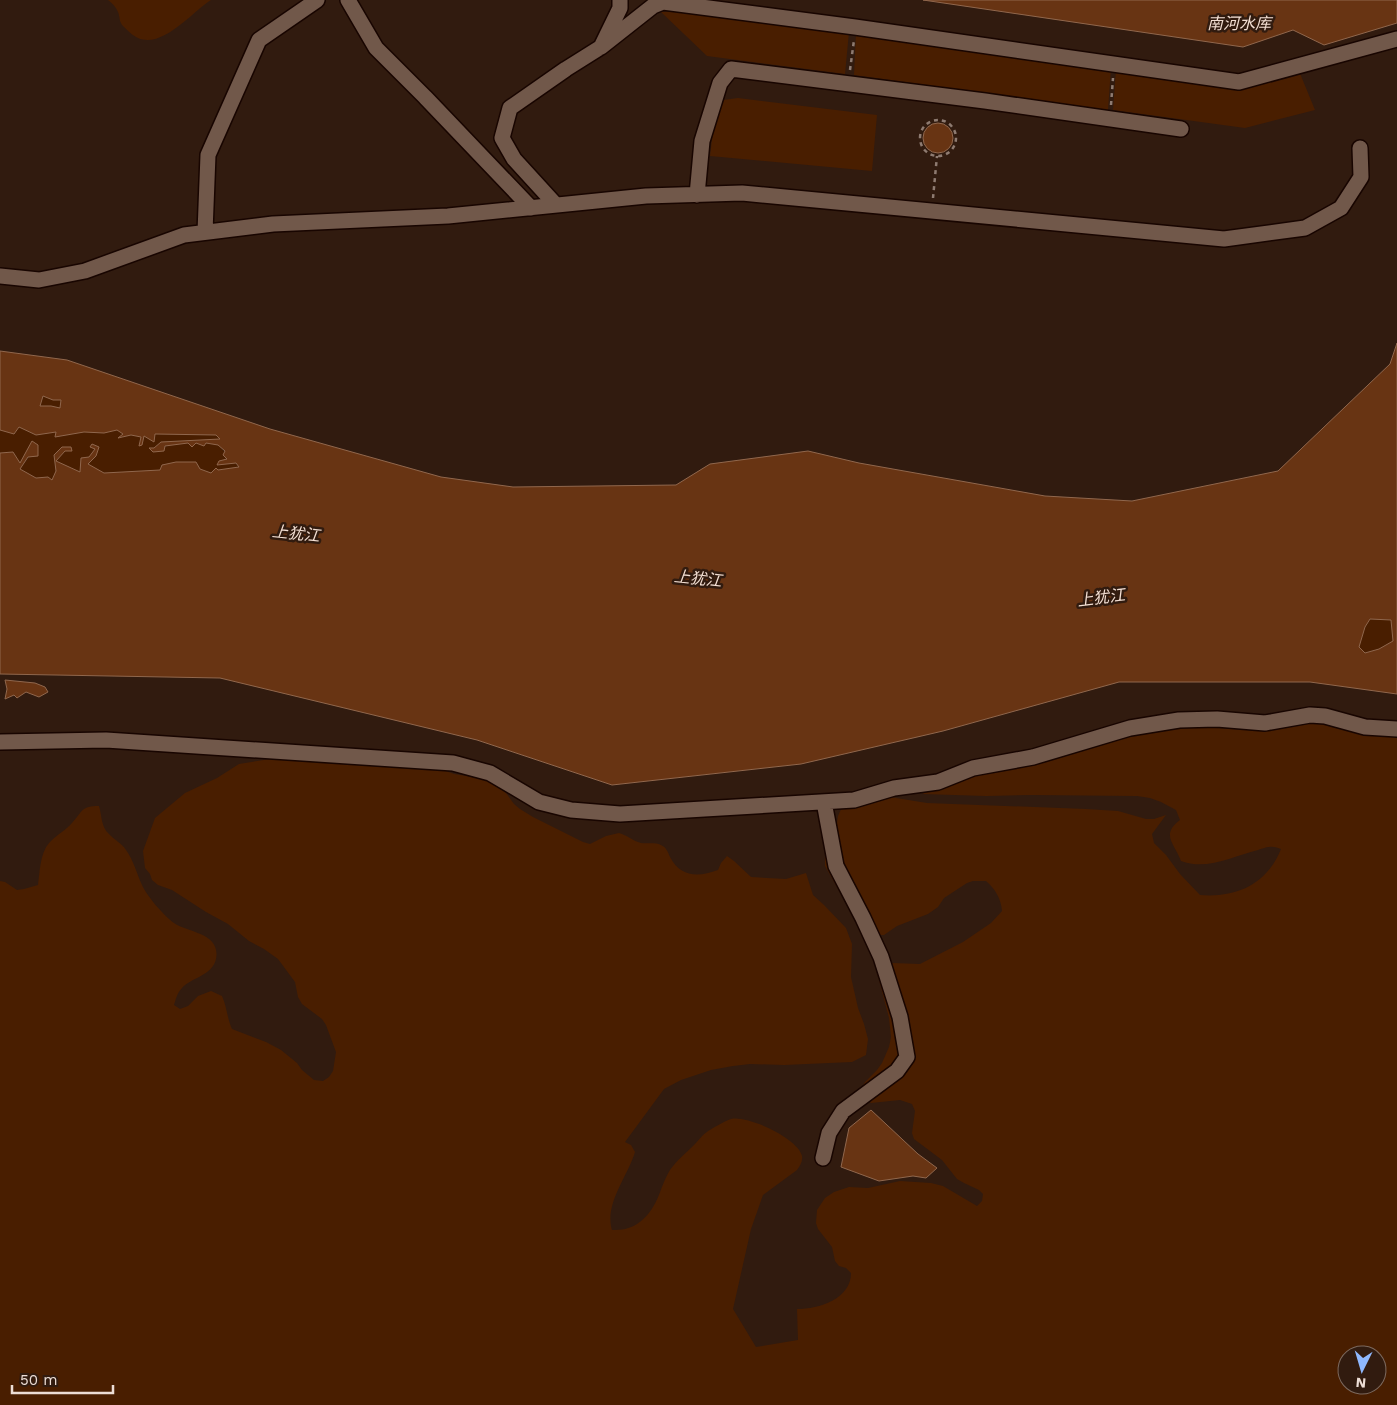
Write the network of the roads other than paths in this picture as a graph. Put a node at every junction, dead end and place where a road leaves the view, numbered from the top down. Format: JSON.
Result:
{"nodes":[{"id":1,"x":317,"y":0,"type":"edge"},
{"id":2,"x":348,"y":0,"type":"edge"},
{"id":3,"x":620,"y":0,"type":"edge"},
{"id":4,"x":1397,"y":39,"type":"edge"},
{"id":5,"x":601,"y":47,"type":"junction"},
{"id":6,"x":1181,"y":129,"type":"dead end"},
{"id":7,"x":1360,"y":148,"type":"dead end"},
{"id":8,"x":697,"y":195,"type":"junction"},
{"id":9,"x":556,"y":205,"type":"junction"},
{"id":10,"x":531,"y":208,"type":"junction"},
{"id":11,"x":205,"y":232,"type":"junction"},
{"id":12,"x":0,"y":276,"type":"edge"},
{"id":13,"x":1397,"y":729,"type":"edge"},
{"id":14,"x":0,"y":742,"type":"edge"},
{"id":15,"x":824,"y":802,"type":"junction"},
{"id":16,"x":823,"y":1158,"type":"dead end"}],
"edges":[{"from":1,"to":11,"type":"street"},
{"from":2,"to":10,"type":"street"},
{"from":3,"to":5,"type":"street"},
{"from":4,"to":5,"type":"street"},
{"from":5,"to":9,"type":"street"},
{"from":6,"to":8,"type":"street"},
{"from":7,"to":8,"type":"street"},
{"from":8,"to":9,"type":"street"},
{"from":9,"to":10,"type":"street"},
{"from":10,"to":11,"type":"street"},
{"from":11,"to":12,"type":"street"},
{"from":13,"to":15,"type":"street"},
{"from":14,"to":15,"type":"street"},
{"from":15,"to":16,"type":"street"}]}
